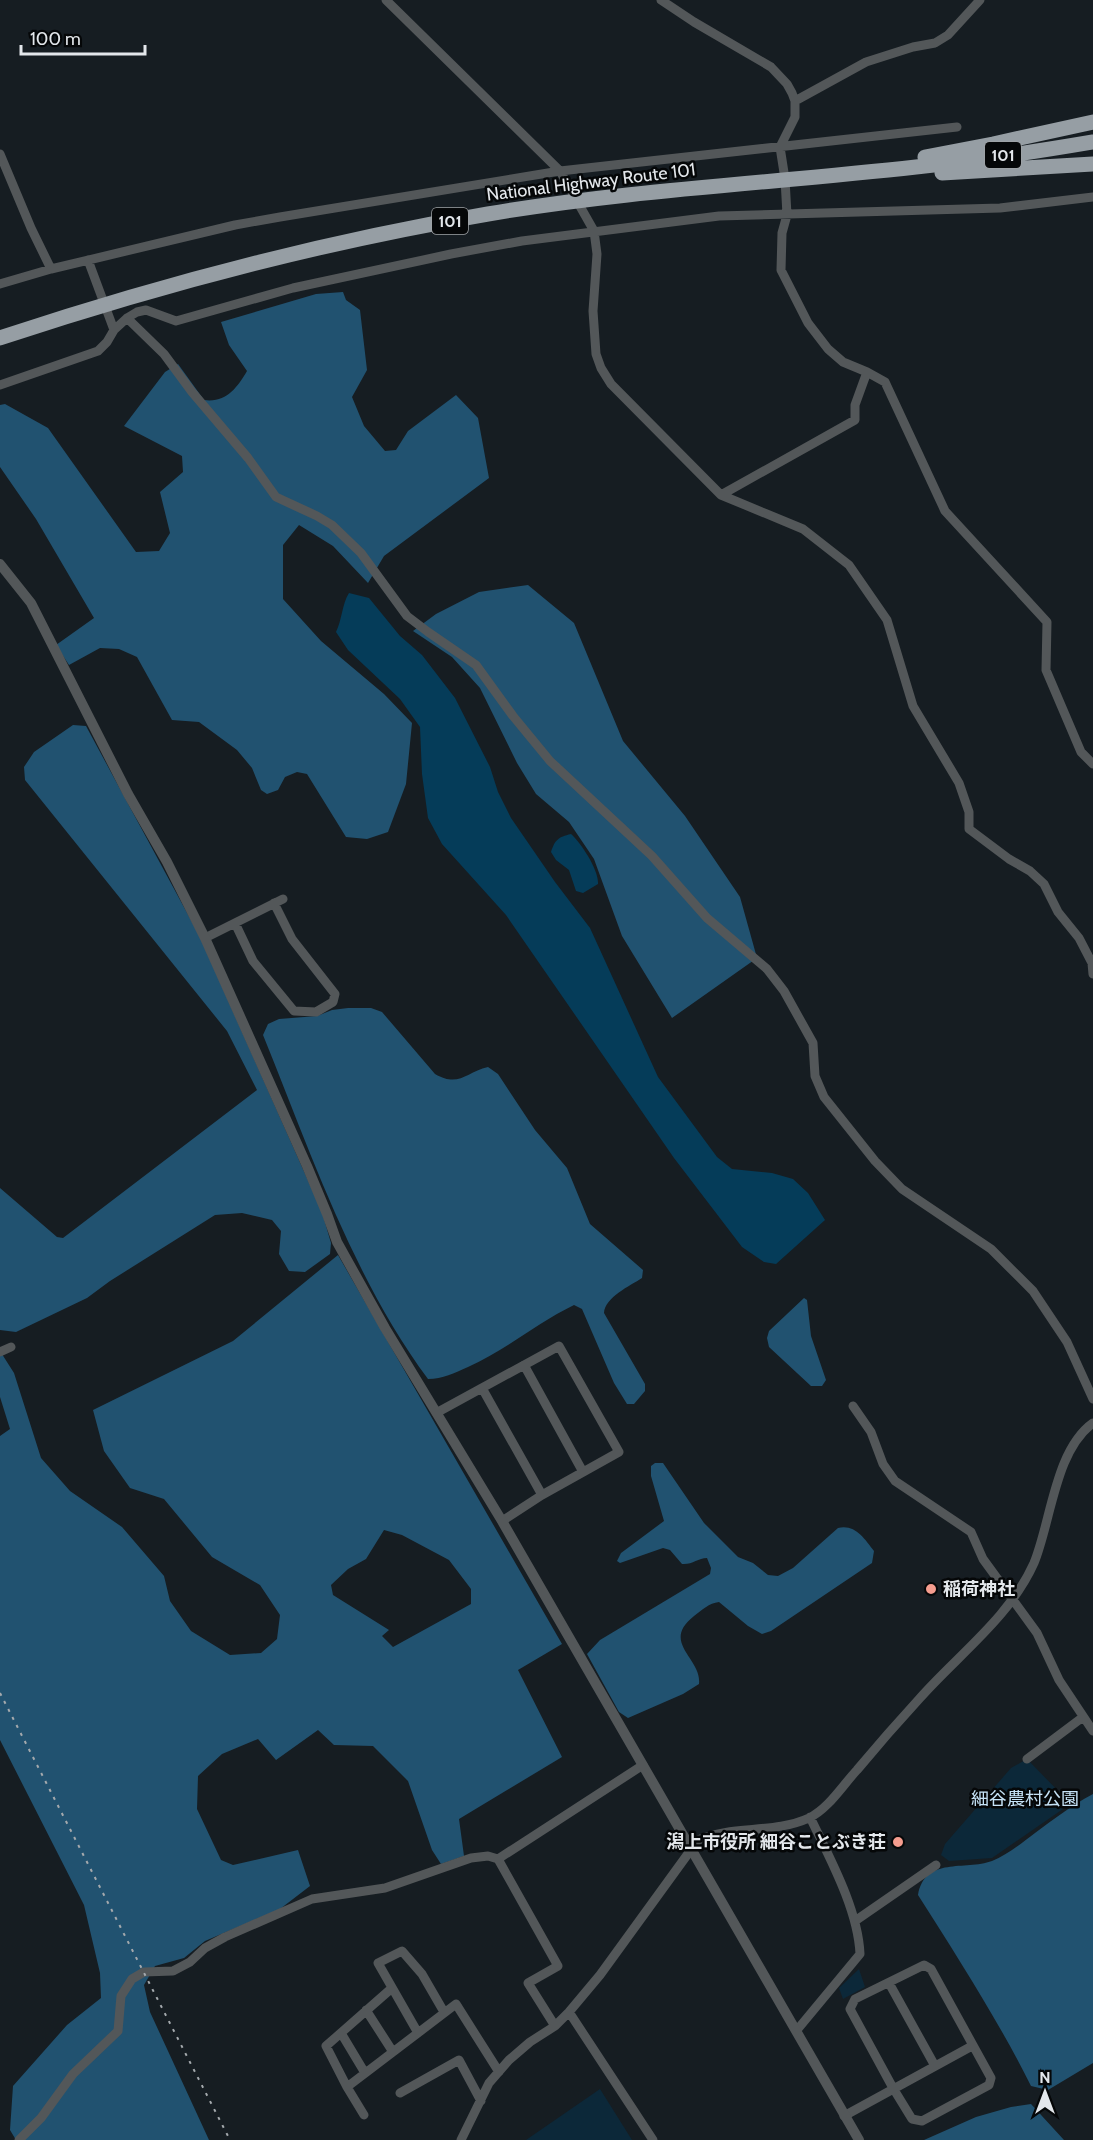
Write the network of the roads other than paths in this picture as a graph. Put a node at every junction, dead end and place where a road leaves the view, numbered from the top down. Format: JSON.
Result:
{"nodes":[{"id":1,"x":386,"y":0,"type":"edge"},
{"id":2,"x":661,"y":0,"type":"edge"},
{"id":3,"x":980,"y":0,"type":"edge"},
{"id":4,"x":795,"y":101,"type":"junction"},
{"id":5,"x":1093,"y":122,"type":"edge"},
{"id":6,"x":957,"y":127,"type":"dead end"},
{"id":7,"x":1093,"y":142,"type":"edge"},
{"id":8,"x":780,"y":147,"type":"junction"},
{"id":9,"x":0,"y":154,"type":"edge"},
{"id":10,"x":1093,"y":164,"type":"edge"},
{"id":11,"x":913,"y":168,"type":"junction"},
{"id":12,"x":560,"y":171,"type":"junction"},
{"id":13,"x":824,"y":176,"type":"junction"},
{"id":14,"x":785,"y":179,"type":"junction"},
{"id":15,"x":1093,"y":197,"type":"edge"},
{"id":16,"x":576,"y":202,"type":"junction"},
{"id":17,"x":786,"y":214,"type":"junction"},
{"id":18,"x":594,"y":231,"type":"junction"},
{"id":19,"x":88,"y":260,"type":"junction"},
{"id":20,"x":51,"y":269,"type":"junction"},
{"id":21,"x":0,"y":284,"type":"edge"},
{"id":22,"x":103,"y":303,"type":"junction"},
{"id":23,"x":127,"y":318,"type":"junction"},
{"id":24,"x":114,"y":330,"type":"junction"},
{"id":25,"x":0,"y":338,"type":"edge"},
{"id":26,"x":867,"y":372,"type":"junction"},
{"id":27,"x":0,"y":385,"type":"edge"},
{"id":28,"x":721,"y":495,"type":"junction"},
{"id":29,"x":0,"y":564,"type":"edge"},
{"id":30,"x":1093,"y":764,"type":"edge"},
{"id":31,"x":235,"y":923,"type":"junction"},
{"id":32,"x":205,"y":938,"type":"junction"},
{"id":33,"x":1093,"y":974,"type":"edge"},
{"id":34,"x":11,"y":1347,"type":"dead end"},
{"id":35,"x":0,"y":1352,"type":"edge"},
{"id":36,"x":524,"y":1365,"type":"junction"},
{"id":37,"x":482,"y":1388,"type":"junction"},
{"id":38,"x":1093,"y":1399,"type":"edge"},
{"id":39,"x":853,"y":1406,"type":"dead end"},
{"id":40,"x":438,"y":1412,"type":"junction"},
{"id":41,"x":1093,"y":1423,"type":"edge"},
{"id":42,"x":583,"y":1472,"type":"junction"},
{"id":43,"x":542,"y":1495,"type":"junction"},
{"id":44,"x":502,"y":1521,"type":"junction"},
{"id":45,"x":1013,"y":1599,"type":"junction"},
{"id":46,"x":1083,"y":1717,"type":"junction"},
{"id":47,"x":1093,"y":1731,"type":"edge"},
{"id":48,"x":1027,"y":1759,"type":"dead end"},
{"id":49,"x":643,"y":1765,"type":"junction"},
{"id":50,"x":810,"y":1817,"type":"junction"},
{"id":51,"x":691,"y":1847,"type":"junction"},
{"id":52,"x":498,"y":1859,"type":"junction"},
{"id":53,"x":936,"y":1865,"type":"dead end"},
{"id":54,"x":855,"y":1921,"type":"junction"},
{"id":55,"x":889,"y":1983,"type":"junction"},
{"id":56,"x":392,"y":1988,"type":"junction"},
{"id":57,"x":366,"y":2010,"type":"junction"},
{"id":58,"x":444,"y":2012,"type":"junction"},
{"id":59,"x":569,"y":2012,"type":"junction"},
{"id":60,"x":555,"y":2026,"type":"junction"},
{"id":61,"x":797,"y":2030,"type":"junction"},
{"id":62,"x":341,"y":2032,"type":"junction"},
{"id":63,"x":417,"y":2033,"type":"junction"},
{"id":64,"x":972,"y":2046,"type":"junction"},
{"id":65,"x":393,"y":2052,"type":"junction"},
{"id":66,"x":935,"y":2066,"type":"junction"},
{"id":67,"x":499,"y":2072,"type":"junction"},
{"id":68,"x":365,"y":2073,"type":"junction"},
{"id":69,"x":347,"y":2087,"type":"junction"},
{"id":70,"x":892,"y":2088,"type":"junction"},
{"id":71,"x":400,"y":2093,"type":"dead end"},
{"id":72,"x":481,"y":2101,"type":"junction"},
{"id":73,"x":364,"y":2115,"type":"dead end"},
{"id":74,"x":844,"y":2116,"type":"junction"},
{"id":75,"x":19,"y":2140,"type":"edge"},
{"id":76,"x":461,"y":2140,"type":"edge"},
{"id":77,"x":654,"y":2140,"type":"edge"},
{"id":78,"x":859,"y":2140,"type":"edge"}],
"edges":[{"from":1,"to":12,"type":"street"},
{"from":2,"to":4,"type":"street"},
{"from":3,"to":4,"type":"street"},
{"from":4,"to":8,"type":"street"},
{"from":5,"to":13,"type":"highway"},
{"from":6,"to":8,"type":"street"},
{"from":7,"to":11,"type":"highway","name":"National Highway Route 101","number":"101"},
{"from":8,"to":12,"type":"street"},
{"from":8,"to":14,"type":"street"},
{"from":9,"to":20,"type":"street"},
{"from":10,"to":11,"type":"highway"},
{"from":11,"to":13,"type":"highway","name":"National Highway Route 101","number":"101"},
{"from":12,"to":16,"type":"street"},
{"from":12,"to":19,"type":"street"},
{"from":13,"to":14,"type":"highway","name":"National Highway Route 101","number":"101"},
{"from":14,"to":16,"type":"highway","name":"National Highway Route 101","number":"101"},
{"from":14,"to":17,"type":"street"},
{"from":15,"to":17,"type":"street"},
{"from":16,"to":18,"type":"street"},
{"from":16,"to":22,"type":"highway","name":"National Highway Route 101","number":"101"},
{"from":17,"to":18,"type":"street"},
{"from":17,"to":26,"type":"street"},
{"from":18,"to":23,"type":"street"},
{"from":18,"to":28,"type":"street"},
{"from":19,"to":20,"type":"street"},
{"from":19,"to":22,"type":"street"},
{"from":20,"to":21,"type":"street"},
{"from":22,"to":24,"type":"street"},
{"from":22,"to":25,"type":"highway","name":"National Highway Route 101","number":"101"},
{"from":23,"to":24,"type":"street"},
{"from":23,"to":38,"type":"street"},
{"from":24,"to":27,"type":"street"},
{"from":26,"to":28,"type":"street"},
{"from":26,"to":30,"type":"street"},
{"from":28,"to":33,"type":"street"},
{"from":29,"to":32,"type":"street"},
{"from":31,"to":31,"type":"street"},
{"from":31,"to":32,"type":"street"},
{"from":32,"to":40,"type":"street"},
{"from":34,"to":35,"type":"street"},
{"from":36,"to":37,"type":"street"},
{"from":36,"to":42,"type":"street"},
{"from":36,"to":42,"type":"street"},
{"from":37,"to":40,"type":"street"},
{"from":37,"to":43,"type":"street"},
{"from":39,"to":45,"type":"street"},
{"from":40,"to":44,"type":"street"},
{"from":41,"to":45,"type":"street"},
{"from":42,"to":43,"type":"street"},
{"from":43,"to":44,"type":"street"},
{"from":44,"to":49,"type":"street"},
{"from":45,"to":46,"type":"street"},
{"from":45,"to":50,"type":"street"},
{"from":46,"to":47,"type":"street"},
{"from":46,"to":48,"type":"street"},
{"from":49,"to":51,"type":"street"},
{"from":49,"to":52,"type":"street"},
{"from":50,"to":51,"type":"street"},
{"from":50,"to":54,"type":"street"},
{"from":51,"to":59,"type":"street"},
{"from":51,"to":61,"type":"street"},
{"from":52,"to":60,"type":"street"},
{"from":52,"to":75,"type":"street"},
{"from":53,"to":54,"type":"street"},
{"from":54,"to":61,"type":"street"},
{"from":55,"to":64,"type":"street"},
{"from":55,"to":66,"type":"street"},
{"from":55,"to":70,"type":"street"},
{"from":56,"to":57,"type":"street"},
{"from":56,"to":58,"type":"street"},
{"from":56,"to":63,"type":"street"},
{"from":57,"to":62,"type":"street"},
{"from":57,"to":65,"type":"street"},
{"from":58,"to":63,"type":"street"},
{"from":58,"to":67,"type":"street"},
{"from":59,"to":60,"type":"street"},
{"from":59,"to":77,"type":"street"},
{"from":60,"to":67,"type":"street"},
{"from":61,"to":74,"type":"street"},
{"from":62,"to":68,"type":"street"},
{"from":62,"to":69,"type":"street"},
{"from":63,"to":65,"type":"street"},
{"from":64,"to":66,"type":"street"},
{"from":64,"to":70,"type":"street"},
{"from":65,"to":68,"type":"street"},
{"from":66,"to":70,"type":"street"},
{"from":67,"to":72,"type":"street"},
{"from":68,"to":69,"type":"street"},
{"from":69,"to":73,"type":"street"},
{"from":70,"to":74,"type":"street"},
{"from":71,"to":72,"type":"street"},
{"from":72,"to":76,"type":"street"},
{"from":74,"to":78,"type":"street"}]}
